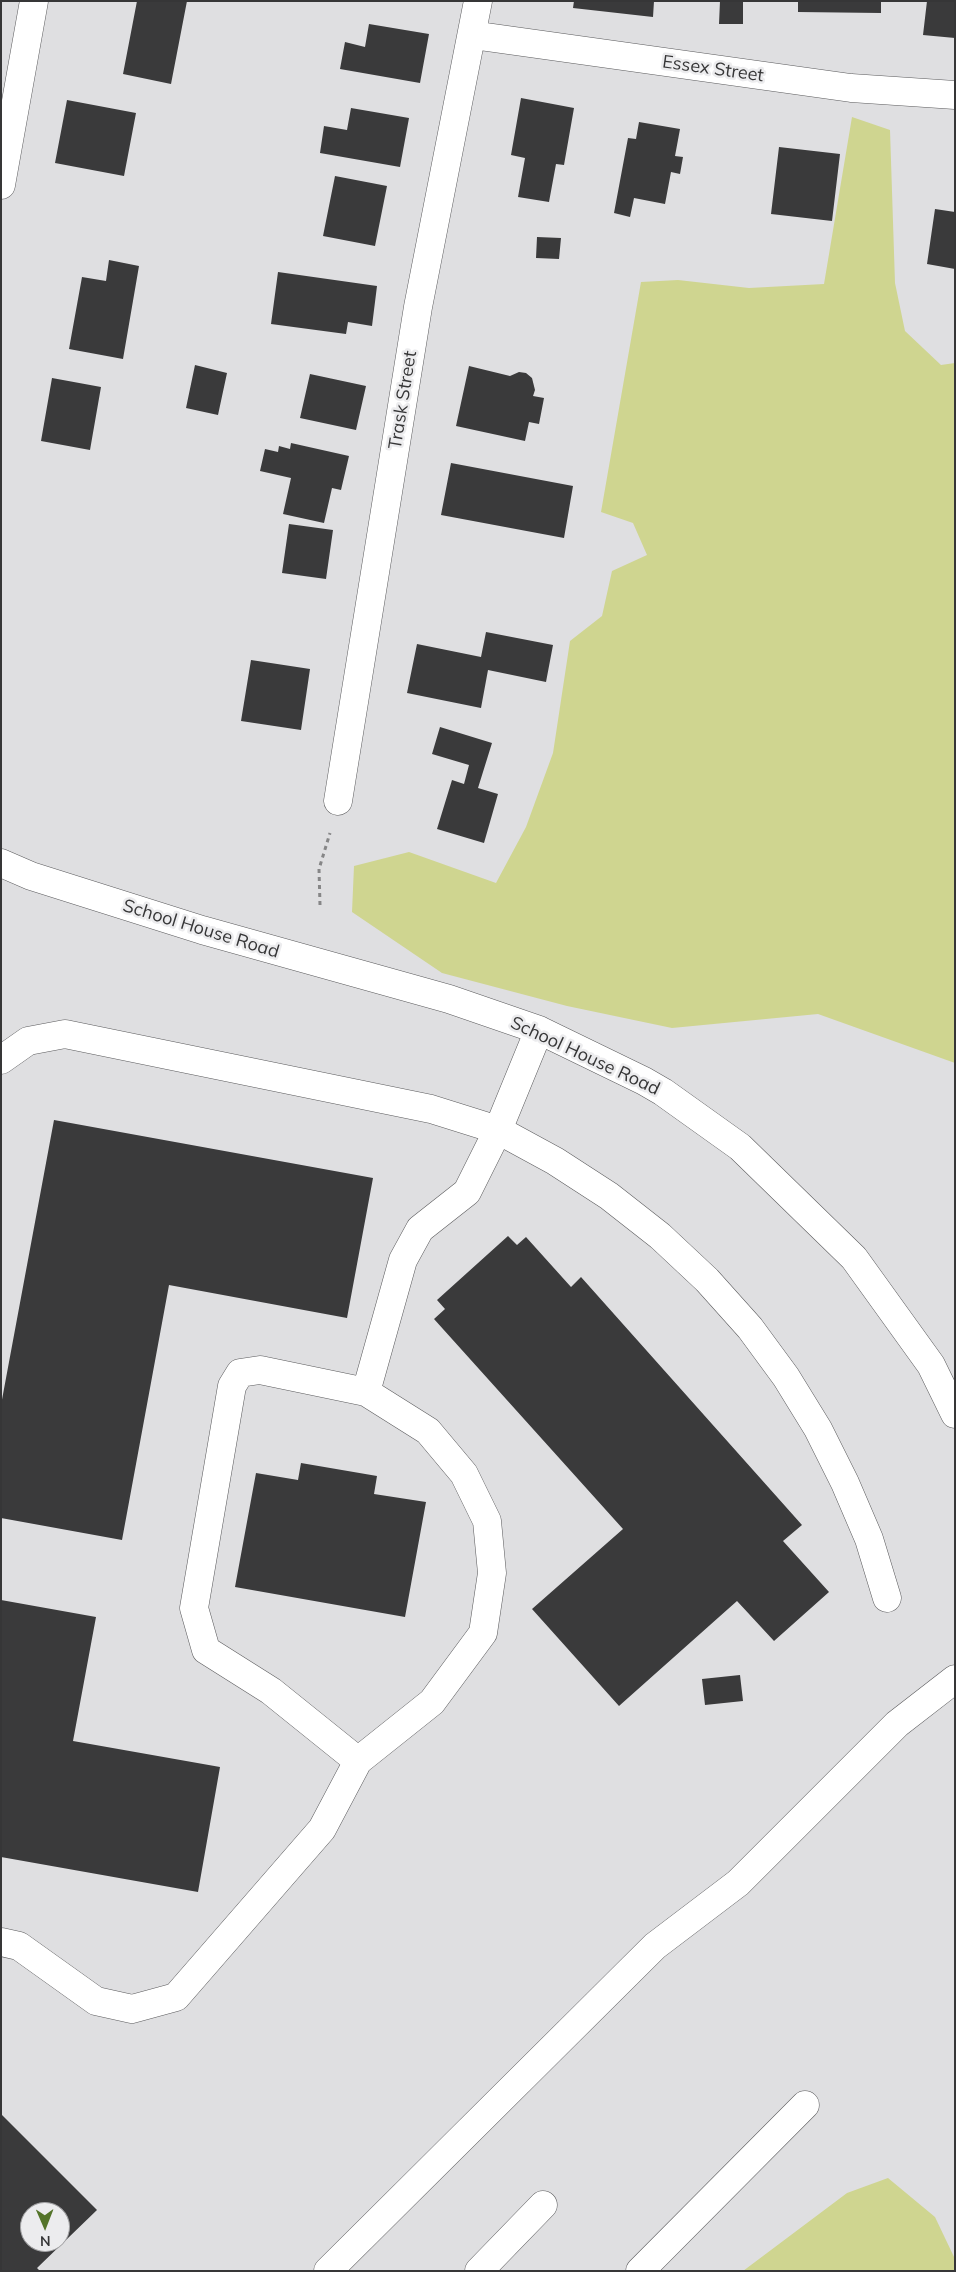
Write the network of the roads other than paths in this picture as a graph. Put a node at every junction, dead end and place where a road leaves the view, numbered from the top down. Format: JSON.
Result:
{"nodes":[{"id":1,"x":34,"y":1,"type":"edge"},
{"id":2,"x":478,"y":1,"type":"edge"},
{"id":3,"x":472,"y":35,"type":"junction"},
{"id":4,"x":955,"y":96,"type":"edge"},
{"id":5,"x":1,"y":185,"type":"edge"},
{"id":6,"x":338,"y":801,"type":"road end"},
{"id":7,"x":1,"y":863,"type":"edge"},
{"id":8,"x":539,"y":1030,"type":"junction"},
{"id":9,"x":1,"y":1060,"type":"edge"},
{"id":10,"x":498,"y":1130,"type":"junction"},
{"id":11,"x":366,"y":1392,"type":"junction"},
{"id":12,"x":955,"y":1414,"type":"edge"},
{"id":13,"x":887,"y":1598,"type":"dead end"},
{"id":14,"x":955,"y":1679,"type":"edge"},
{"id":15,"x":358,"y":1761,"type":"junction"},
{"id":16,"x":1,"y":1942,"type":"edge"},
{"id":17,"x":805,"y":2105,"type":"dead end"},
{"id":18,"x":543,"y":2205,"type":"dead end"},
{"id":19,"x":328,"y":2271,"type":"edge"},
{"id":20,"x":480,"y":2271,"type":"edge"},
{"id":21,"x":640,"y":2271,"type":"edge"}],
"edges":[{"from":1,"to":5,"type":"street"},
{"from":2,"to":3,"type":"street","name":"Trask Street"},
{"from":3,"to":4,"type":"street","name":"Essex Street"},
{"from":3,"to":6,"type":"street","name":"Trask Street"},
{"from":7,"to":8,"type":"street","name":"School House Road"},
{"from":8,"to":10,"type":"street"},
{"from":8,"to":12,"type":"street","name":"School House Road"},
{"from":9,"to":10,"type":"street"},
{"from":10,"to":11,"type":"street"},
{"from":10,"to":13,"type":"street"},
{"from":11,"to":15,"type":"street"},
{"from":11,"to":15,"type":"street"},
{"from":14,"to":19,"type":"street"},
{"from":15,"to":16,"type":"street"},
{"from":17,"to":21,"type":"street"},
{"from":18,"to":20,"type":"street"}]}
